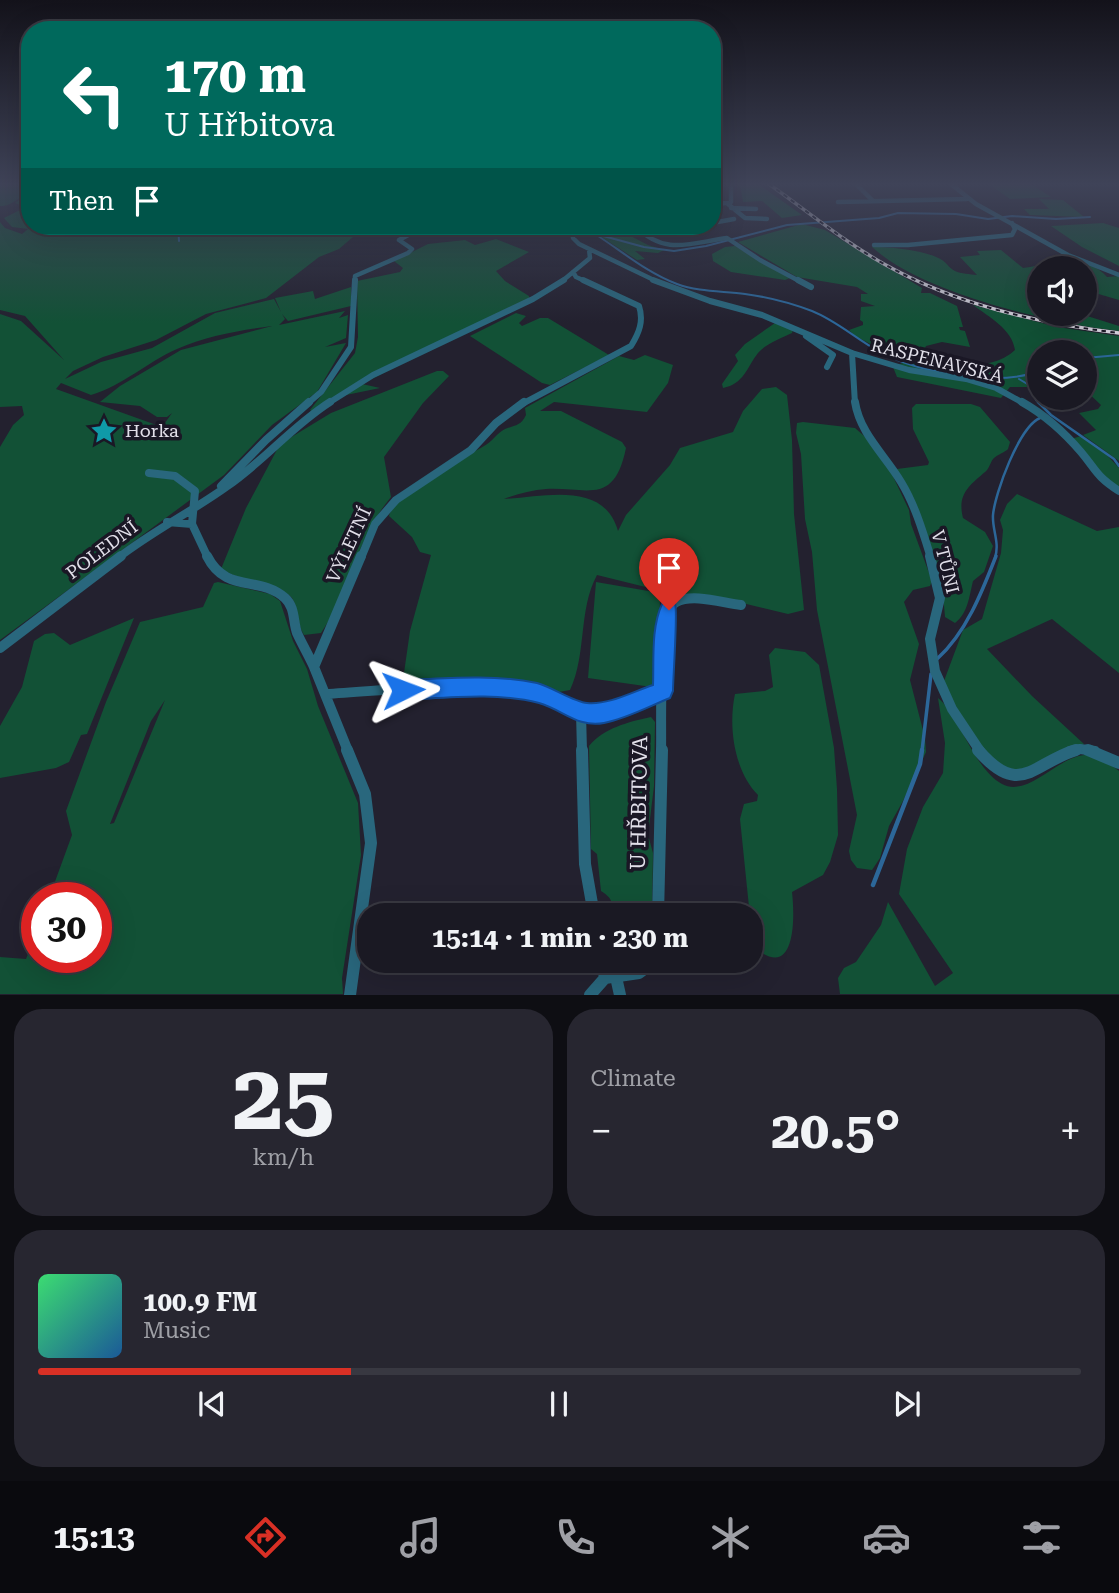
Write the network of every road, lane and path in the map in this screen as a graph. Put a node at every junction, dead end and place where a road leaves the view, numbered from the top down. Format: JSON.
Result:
{"nodes":[{"id":1,"x":1014,"y":230,"type":"edge"},
{"id":2,"x":1025,"y":230,"type":"edge"},
{"id":3,"x":408,"y":235,"type":"edge"},
{"id":4,"x":573,"y":235,"type":"edge"},
{"id":5,"x":642,"y":235,"type":"edge"},
{"id":6,"x":874,"y":245,"type":"dead end"},
{"id":7,"x":589,"y":250,"type":"junction"},
{"id":8,"x":573,"y":272,"type":"junction"},
{"id":9,"x":1119,"y":275,"type":"edge"},
{"id":10,"x":811,"y":287,"type":"dead end"},
{"id":11,"x":799,"y":330,"type":"junction"},
{"id":12,"x":852,"y":353,"type":"junction"},
{"id":13,"x":827,"y":367,"type":"dead end"},
{"id":14,"x":149,"y":473,"type":"dead end"},
{"id":15,"x":1119,"y":491,"type":"edge"},
{"id":16,"x":212,"y":496,"type":"junction"},
{"id":17,"x":194,"y":504,"type":"junction"},
{"id":18,"x":167,"y":522,"type":"junction"},
{"id":19,"x":192,"y":524,"type":"junction"},
{"id":20,"x":741,"y":605,"type":"dead end"},
{"id":21,"x":0,"y":648,"type":"edge"},
{"id":22,"x":314,"y":667,"type":"junction"},
{"id":23,"x":663,"y":691,"type":"junction"},
{"id":24,"x":325,"y":694,"type":"junction"},
{"id":25,"x":582,"y":713,"type":"junction"},
{"id":26,"x":1119,"y":763,"type":"edge"},
{"id":27,"x":592,"y":903,"type":"edge"},
{"id":28,"x":658,"y":903,"type":"edge"},
{"id":29,"x":608,"y":973,"type":"edge"},
{"id":30,"x":639,"y":973,"type":"edge"},
{"id":31,"x":611,"y":978,"type":"junction"},
{"id":32,"x":350,"y":995,"type":"edge"},
{"id":33,"x":590,"y":995,"type":"edge"},
{"id":34,"x":621,"y":995,"type":"edge"}],
"edges":[{"from":1,"to":6,"type":"street"},
{"from":2,"to":9,"type":"street"},
{"from":3,"to":16,"type":"street"},
{"from":4,"to":7,"type":"street","name":"RASPENAVSKÁ"},
{"from":5,"to":10,"type":"street"},
{"from":7,"to":8,"type":"street","name":"POLEDNÍ"},
{"from":7,"to":11,"type":"street","name":"RASPENAVSKÁ"},
{"from":8,"to":16,"type":"street","name":"POLEDNÍ"},
{"from":8,"to":22,"type":"street","name":"VÝLETNÍ"},
{"from":11,"to":12,"type":"street","name":"RASPENAVSKÁ"},
{"from":11,"to":13,"type":"street","name":"RASPENAVSKÁ"},
{"from":12,"to":15,"type":"street","name":"RASPENAVSKÁ"},
{"from":12,"to":26,"type":"street","name":"V TŮNI"},
{"from":14,"to":17,"type":"street"},
{"from":16,"to":17,"type":"street","name":"POLEDNÍ"},
{"from":17,"to":18,"type":"street","name":"POLEDNÍ"},
{"from":17,"to":19,"type":"street"},
{"from":18,"to":19,"type":"street"},
{"from":18,"to":21,"type":"street","name":"POLEDNÍ"},
{"from":19,"to":22,"type":"street"},
{"from":20,"to":23,"type":"street","name":"U HŘBITOVA"},
{"from":22,"to":24,"type":"street"},
{"from":23,"to":25,"type":"street"},
{"from":23,"to":28,"type":"street","name":"U HŘBITOVA"},
{"from":24,"to":25,"type":"street"},
{"from":24,"to":32,"type":"street"},
{"from":25,"to":27,"type":"street"},
{"from":29,"to":31,"type":"street"},
{"from":30,"to":31,"type":"street"},
{"from":31,"to":33,"type":"street"},
{"from":31,"to":34,"type":"street"}]}
